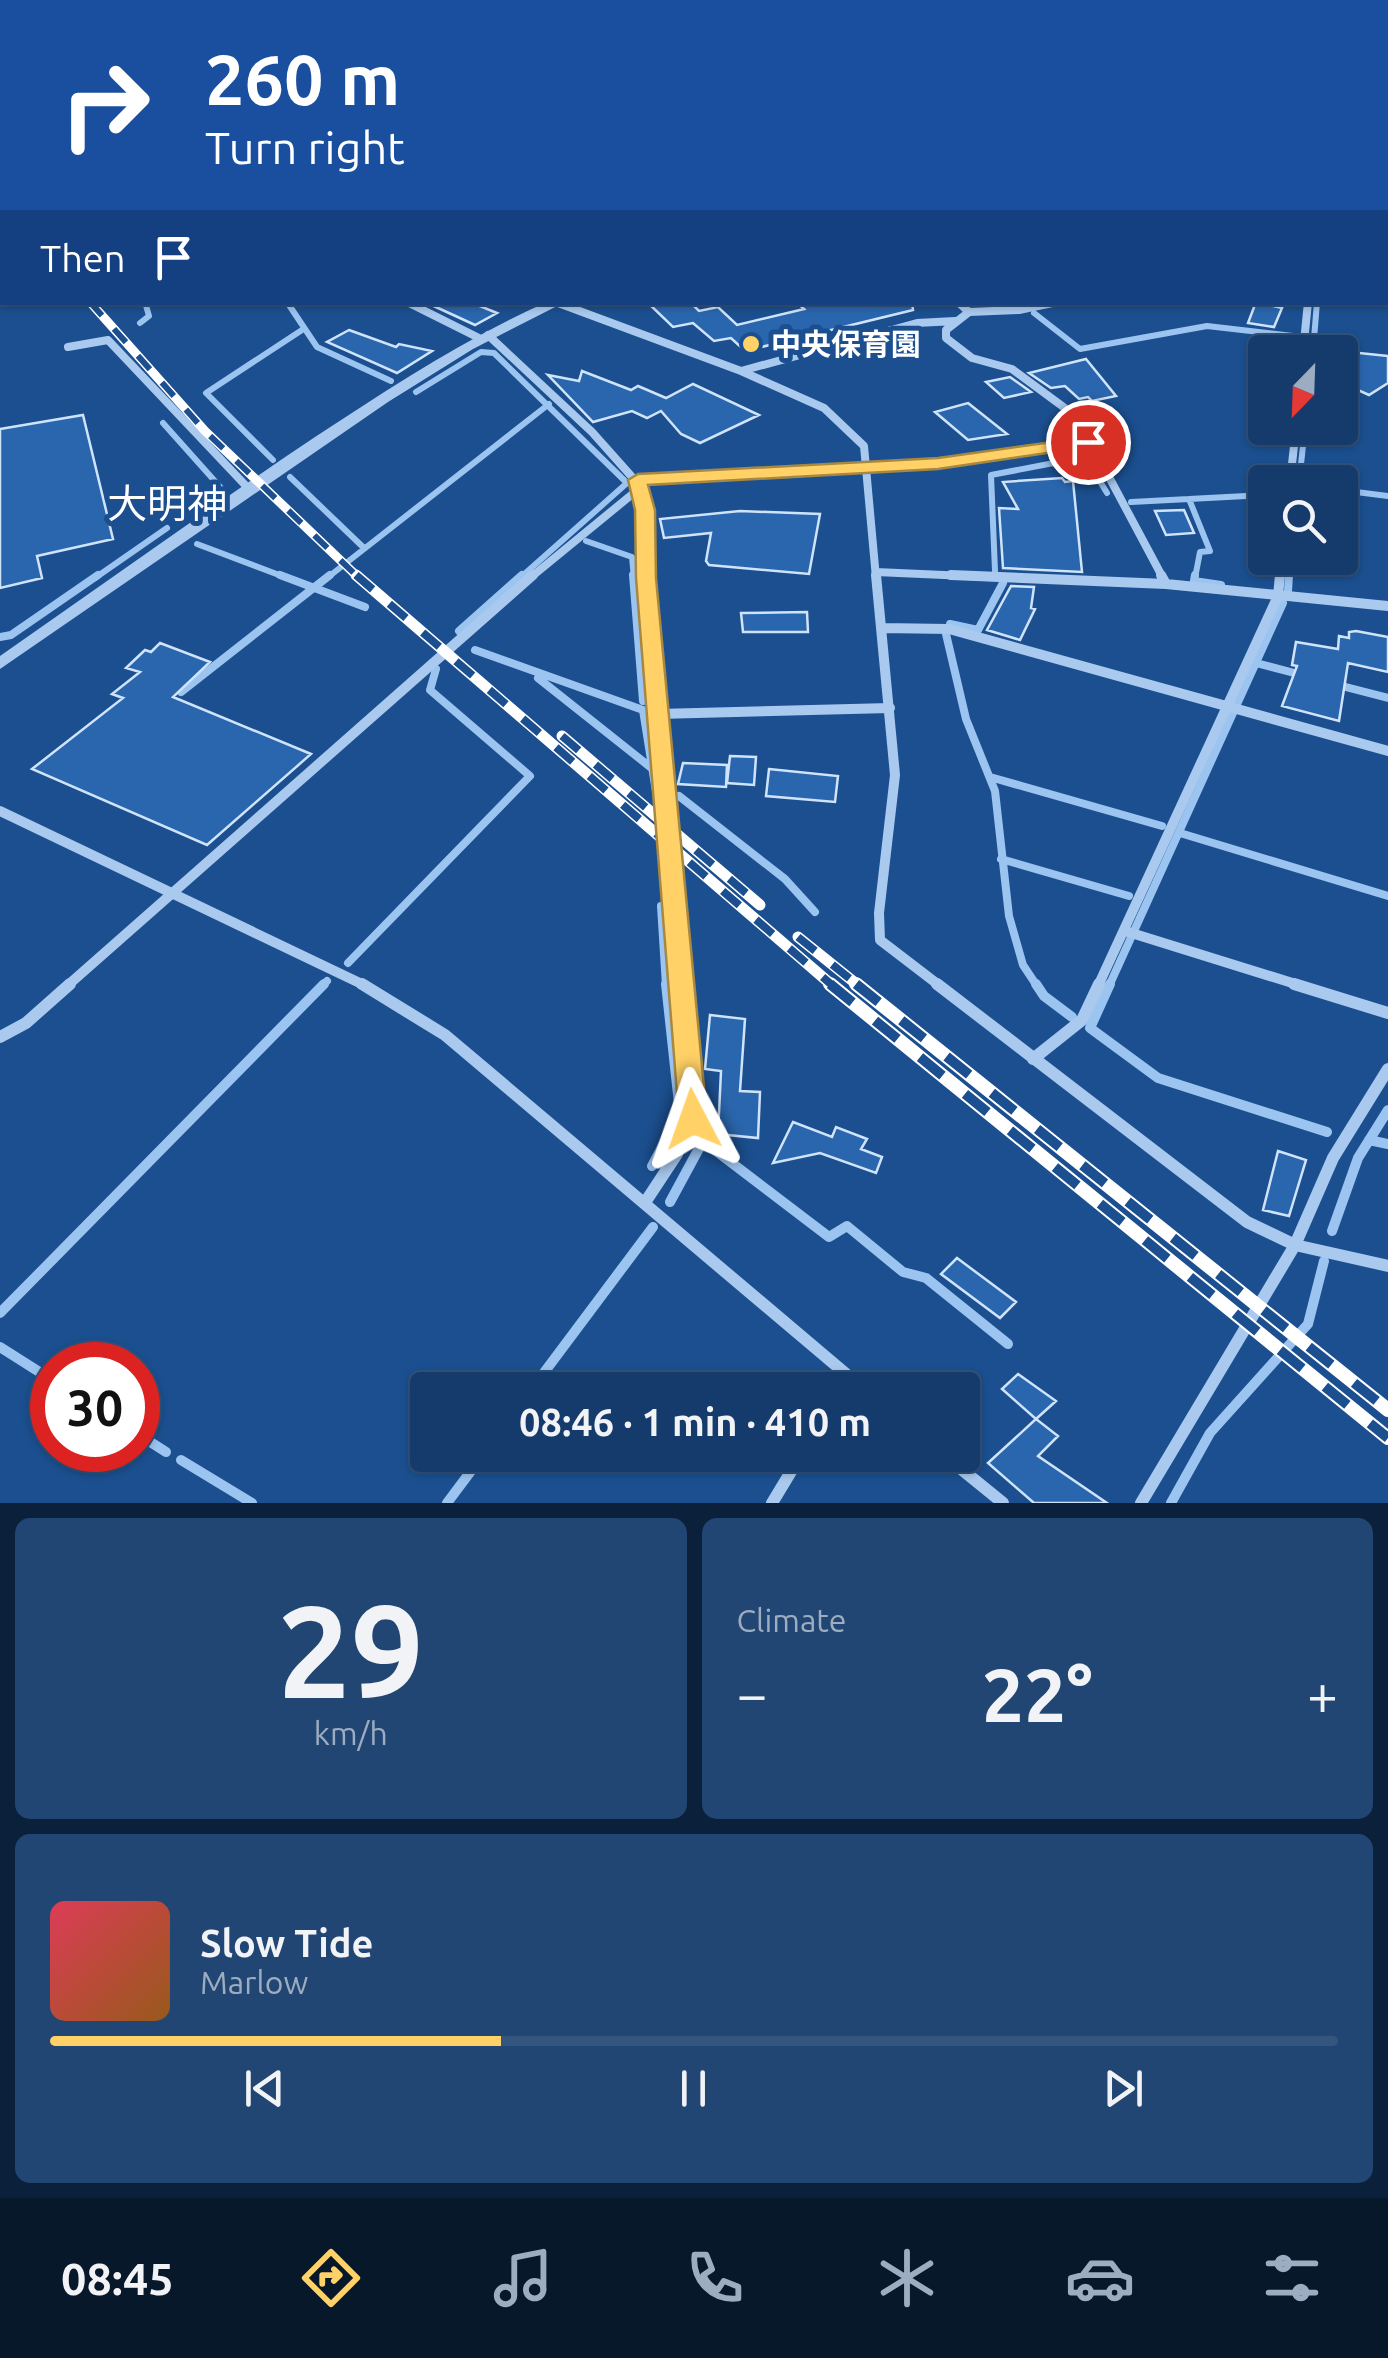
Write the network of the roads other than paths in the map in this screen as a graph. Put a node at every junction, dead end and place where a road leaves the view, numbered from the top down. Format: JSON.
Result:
{"nodes":[{"id":1,"x":415,"y":305,"type":"edge"},
{"id":2,"x":550,"y":305,"type":"edge"},
{"id":3,"x":555,"y":305,"type":"edge"},
{"id":4,"x":961,"y":305,"type":"edge"},
{"id":5,"x":1043,"y":305,"type":"edge"},
{"id":6,"x":1308,"y":305,"type":"edge"},
{"id":7,"x":968,"y":312,"type":"junction"},
{"id":8,"x":956,"y":321,"type":"junction"},
{"id":9,"x":1305,"y":335,"type":"edge"},
{"id":10,"x":485,"y":337,"type":"junction"},
{"id":11,"x":68,"y":347,"type":"dead end"},
{"id":12,"x":741,"y":371,"type":"junction"},
{"id":13,"x":1088,"y":442,"type":"junction"},
{"id":14,"x":866,"y":467,"type":"junction"},
{"id":15,"x":639,"y":483,"type":"junction"},
{"id":16,"x":248,"y":488,"type":"junction"},
{"id":17,"x":876,"y":572,"type":"junction"},
{"id":18,"x":1280,"y":575,"type":"edge"},
{"id":19,"x":1166,"y":584,"type":"junction"},
{"id":20,"x":1278,"y":596,"type":"junction"},
{"id":21,"x":1388,"y":606,"type":"edge"},
{"id":22,"x":882,"y":628,"type":"junction"},
{"id":23,"x":0,"y":664,"type":"edge"},
{"id":24,"x":1228,"y":707,"type":"junction"},
{"id":25,"x":890,"y":708,"type":"junction"},
{"id":26,"x":658,"y":714,"type":"junction"},
{"id":27,"x":1388,"y":751,"type":"edge"},
{"id":28,"x":0,"y":811,"type":"edge"},
{"id":29,"x":175,"y":894,"type":"junction"},
{"id":30,"x":1125,"y":930,"type":"junction"},
{"id":31,"x":1388,"y":1013,"type":"edge"},
{"id":32,"x":0,"y":1037,"type":"edge"},
{"id":33,"x":1033,"y":1059,"type":"junction"},
{"id":34,"x":1388,"y":1069,"type":"edge"},
{"id":35,"x":646,"y":1202,"type":"junction"},
{"id":36,"x":1295,"y":1244,"type":"junction"},
{"id":37,"x":1388,"y":1266,"type":"edge"},
{"id":38,"x":843,"y":1372,"type":"edge"},
{"id":39,"x":790,"y":1472,"type":"edge"},
{"id":40,"x":965,"y":1472,"type":"edge"},
{"id":41,"x":772,"y":1503,"type":"edge"},
{"id":42,"x":1003,"y":1503,"type":"edge"},
{"id":43,"x":1141,"y":1503,"type":"edge"}],
"edges":[{"from":1,"to":10,"type":"street"},
{"from":2,"to":10,"type":"street"},
{"from":3,"to":12,"type":"street"},
{"from":4,"to":7,"type":"street"},
{"from":5,"to":7,"type":"street"},
{"from":6,"to":9,"type":"street"},
{"from":7,"to":8,"type":"street"},
{"from":8,"to":12,"type":"street"},
{"from":8,"to":13,"type":"street"},
{"from":10,"to":15,"type":"street"},
{"from":10,"to":16,"type":"street"},
{"from":11,"to":16,"type":"street"},
{"from":12,"to":14,"type":"street"},
{"from":13,"to":14,"type":"street"},
{"from":13,"to":19,"type":"street"},
{"from":14,"to":15,"type":"street"},
{"from":14,"to":17,"type":"street"},
{"from":15,"to":26,"type":"street"},
{"from":15,"to":29,"type":"street"},
{"from":16,"to":23,"type":"street"},
{"from":17,"to":19,"type":"street"},
{"from":17,"to":22,"type":"street"},
{"from":18,"to":20,"type":"street"},
{"from":19,"to":20,"type":"street"},
{"from":20,"to":21,"type":"street"},
{"from":20,"to":24,"type":"street"},
{"from":22,"to":24,"type":"street"},
{"from":22,"to":25,"type":"street"},
{"from":24,"to":27,"type":"street"},
{"from":24,"to":30,"type":"street"},
{"from":25,"to":26,"type":"street"},
{"from":25,"to":33,"type":"street"},
{"from":26,"to":35,"type":"street"},
{"from":28,"to":29,"type":"street"},
{"from":29,"to":32,"type":"street"},
{"from":29,"to":35,"type":"street"},
{"from":30,"to":31,"type":"street"},
{"from":30,"to":33,"type":"street"},
{"from":33,"to":36,"type":"street"},
{"from":34,"to":36,"type":"street"},
{"from":35,"to":38,"type":"street"},
{"from":36,"to":37,"type":"street"},
{"from":36,"to":43,"type":"street"},
{"from":39,"to":41,"type":"street"},
{"from":40,"to":42,"type":"street"}]}
